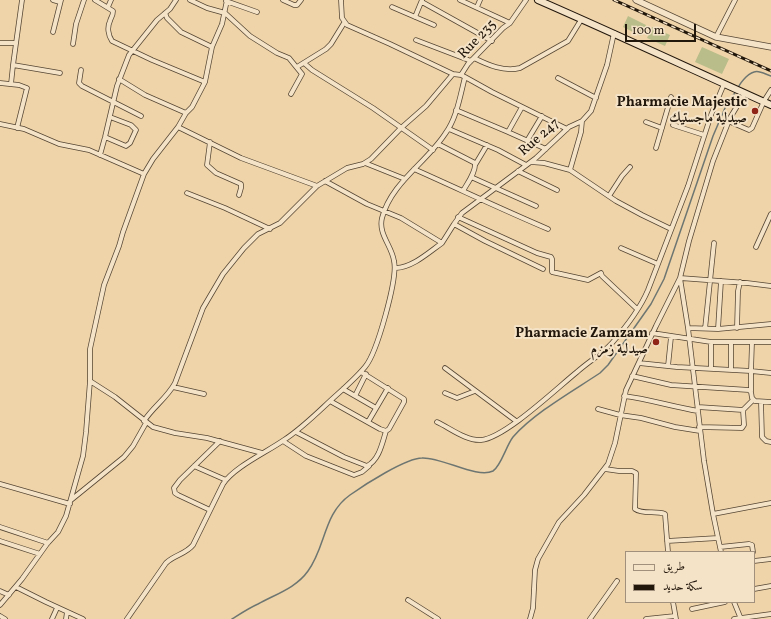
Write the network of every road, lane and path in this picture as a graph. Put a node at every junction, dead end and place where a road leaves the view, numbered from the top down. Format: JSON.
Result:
{"nodes":[{"id":1,"x":22,"y":0,"type":"edge"},
{"id":2,"x":53,"y":0,"type":"edge"},
{"id":3,"x":84,"y":0,"type":"edge"},
{"id":4,"x":95,"y":0,"type":"edge"},
{"id":5,"x":111,"y":0,"type":"edge"},
{"id":6,"x":176,"y":0,"type":"edge"},
{"id":7,"x":190,"y":0,"type":"edge"},
{"id":8,"x":226,"y":0,"type":"edge"},
{"id":9,"x":283,"y":0,"type":"edge"},
{"id":10,"x":301,"y":0,"type":"edge"},
{"id":11,"x":341,"y":0,"type":"edge"},
{"id":12,"x":460,"y":0,"type":"edge"},
{"id":13,"x":480,"y":0,"type":"edge"},
{"id":14,"x":526,"y":0,"type":"edge"},
{"id":15,"x":538,"y":0,"type":"edge"},
{"id":16,"x":636,"y":0,"type":"edge"},
{"id":17,"x":735,"y":0,"type":"edge"},
{"id":18,"x":60,"y":1,"type":"edge"},
{"id":19,"x":422,"y":1,"type":"edge"},
{"id":20,"x":108,"y":7,"type":"junction"},
{"id":21,"x":392,"y":7,"type":"dead end"},
{"id":22,"x":477,"y":7,"type":"junction"},
{"id":23,"x":257,"y":12,"type":"dead end"},
{"id":24,"x":165,"y":13,"type":"junction"},
{"id":25,"x":225,"y":13,"type":"junction"},
{"id":26,"x":415,"y":16,"type":"junction"},
{"id":27,"x":581,"y":20,"type":"junction"},
{"id":28,"x":344,"y":23,"type":"junction"},
{"id":29,"x":510,"y":23,"type":"junction"},
{"id":30,"x":434,"y":25,"type":"dead end"},
{"id":31,"x":53,"y":32,"type":"dead end"},
{"id":32,"x":614,"y":33,"type":"junction"},
{"id":33,"x":716,"y":37,"type":"junction"},
{"id":34,"x":416,"y":40,"type":"dead end"},
{"id":35,"x":492,"y":41,"type":"junction"},
{"id":36,"x":0,"y":43,"type":"edge"},
{"id":37,"x":15,"y":43,"type":"junction"},
{"id":38,"x":73,"y":44,"type":"dead end"},
{"id":39,"x":212,"y":47,"type":"junction"},
{"id":40,"x":771,"y":47,"type":"edge"},
{"id":41,"x":132,"y":50,"type":"junction"},
{"id":42,"x":473,"y":60,"type":"junction"},
{"id":43,"x":304,"y":63,"type":"junction"},
{"id":44,"x":13,"y":65,"type":"junction"},
{"id":45,"x":297,"y":67,"type":"junction"},
{"id":46,"x":81,"y":70,"type":"dead end"},
{"id":47,"x":60,"y":73,"type":"dead end"},
{"id":48,"x":453,"y":74,"type":"junction"},
{"id":49,"x":463,"y":76,"type":"junction"},
{"id":50,"x":558,"y":78,"type":"dead end"},
{"id":51,"x":119,"y":80,"type":"junction"},
{"id":52,"x":205,"y":82,"type":"junction"},
{"id":53,"x":0,"y":83,"type":"edge"},
{"id":54,"x":11,"y":84,"type":"junction"},
{"id":55,"x":724,"y":84,"type":"junction"},
{"id":56,"x":771,"y":90,"type":"edge"},
{"id":57,"x":743,"y":92,"type":"junction"},
{"id":58,"x":291,"y":94,"type":"dead end"},
{"id":59,"x":670,"y":97,"type":"dead end"},
{"id":60,"x":596,"y":98,"type":"junction"},
{"id":61,"x":113,"y":102,"type":"junction"},
{"id":62,"x":764,"y":102,"type":"junction"},
{"id":63,"x":771,"y":105,"type":"edge"},
{"id":64,"x":522,"y":107,"type":"junction"},
{"id":65,"x":456,"y":110,"type":"junction"},
{"id":66,"x":186,"y":113,"type":"junction"},
{"id":67,"x":142,"y":116,"type":"dead end"},
{"id":68,"x":542,"y":116,"type":"junction"},
{"id":69,"x":110,"y":117,"type":"junction"},
{"id":70,"x":582,"y":121,"type":"junction"},
{"id":71,"x":728,"y":121,"type":"junction"},
{"id":72,"x":646,"y":122,"type":"dead end"},
{"id":73,"x":0,"y":124,"type":"edge"},
{"id":74,"x":673,"y":125,"type":"dead end"},
{"id":75,"x":178,"y":127,"type":"junction"},
{"id":76,"x":17,"y":128,"type":"junction"},
{"id":77,"x":401,"y":128,"type":"junction"},
{"id":78,"x":662,"y":128,"type":"junction"},
{"id":79,"x":449,"y":129,"type":"junction"},
{"id":80,"x":567,"y":129,"type":"junction"},
{"id":81,"x":508,"y":132,"type":"junction"},
{"id":82,"x":704,"y":135,"type":"junction"},
{"id":83,"x":105,"y":137,"type":"junction"},
{"id":84,"x":527,"y":141,"type":"junction"},
{"id":85,"x":210,"y":142,"type":"junction"},
{"id":86,"x":438,"y":144,"type":"junction"},
{"id":87,"x":487,"y":145,"type":"junction"},
{"id":88,"x":656,"y":148,"type":"dead end"},
{"id":89,"x":546,"y":149,"type":"junction"},
{"id":90,"x":433,"y":150,"type":"junction"},
{"id":91,"x":100,"y":155,"type":"junction"},
{"id":92,"x":365,"y":162,"type":"junction"},
{"id":93,"x":530,"y":162,"type":"junction"},
{"id":94,"x":475,"y":165,"type":"junction"},
{"id":95,"x":526,"y":165,"type":"junction"},
{"id":96,"x":630,"y":167,"type":"dead end"},
{"id":97,"x":414,"y":169,"type":"junction"},
{"id":98,"x":570,"y":170,"type":"junction"},
{"id":99,"x":518,"y":171,"type":"junction"},
{"id":100,"x":144,"y":174,"type":"junction"},
{"id":101,"x":471,"y":177,"type":"junction"},
{"id":102,"x":405,"y":179,"type":"junction"},
{"id":103,"x":325,"y":181,"type":"junction"},
{"id":104,"x":317,"y":186,"type":"junction"},
{"id":105,"x":495,"y":189,"type":"junction"},
{"id":106,"x":464,"y":190,"type":"junction"},
{"id":107,"x":557,"y":190,"type":"dead end"},
{"id":108,"x":187,"y":193,"type":"dead end"},
{"id":109,"x":239,"y":195,"type":"dead end"},
{"id":110,"x":609,"y":196,"type":"junction"},
{"id":111,"x":481,"y":199,"type":"junction"},
{"id":112,"x":536,"y":206,"type":"dead end"},
{"id":113,"x":385,"y":210,"type":"junction"},
{"id":114,"x":771,"y":214,"type":"edge"},
{"id":115,"x":458,"y":217,"type":"junction"},
{"id":116,"x":454,"y":224,"type":"junction"},
{"id":117,"x":270,"y":229,"type":"junction"},
{"id":118,"x":548,"y":229,"type":"dead end"},
{"id":119,"x":671,"y":229,"type":"junction"},
{"id":120,"x":442,"y":243,"type":"junction"},
{"id":121,"x":714,"y":243,"type":"dead end"},
{"id":122,"x":756,"y":247,"type":"dead end"},
{"id":123,"x":621,"y":248,"type":"dead end"},
{"id":124,"x":658,"y":264,"type":"junction"},
{"id":125,"x":396,"y":268,"type":"junction"},
{"id":126,"x":543,"y":270,"type":"dead end"},
{"id":127,"x":680,"y":278,"type":"junction"},
{"id":128,"x":710,"y":280,"type":"junction"},
{"id":129,"x":721,"y":281,"type":"junction"},
{"id":130,"x":740,"y":282,"type":"junction"},
{"id":131,"x":771,"y":286,"type":"edge"},
{"id":132,"x":637,"y":309,"type":"junction"},
{"id":133,"x":771,"y":324,"type":"edge"},
{"id":134,"x":688,"y":328,"type":"junction"},
{"id":135,"x":737,"y":328,"type":"junction"},
{"id":136,"x":705,"y":329,"type":"junction"},
{"id":137,"x":718,"y":329,"type":"junction"},
{"id":138,"x":652,"y":333,"type":"junction"},
{"id":139,"x":671,"y":337,"type":"junction"},
{"id":140,"x":690,"y":340,"type":"junction"},
{"id":141,"x":711,"y":342,"type":"junction"},
{"id":142,"x":731,"y":342,"type":"junction"},
{"id":143,"x":752,"y":342,"type":"junction"},
{"id":144,"x":771,"y":342,"type":"edge"},
{"id":145,"x":639,"y":363,"type":"junction"},
{"id":146,"x":668,"y":366,"type":"junction"},
{"id":147,"x":445,"y":368,"type":"dead end"},
{"id":148,"x":693,"y":368,"type":"junction"},
{"id":149,"x":711,"y":369,"type":"junction"},
{"id":150,"x":731,"y":370,"type":"junction"},
{"id":151,"x":751,"y":371,"type":"junction"},
{"id":152,"x":361,"y":372,"type":"junction"},
{"id":153,"x":771,"y":373,"type":"edge"},
{"id":154,"x":366,"y":374,"type":"junction"},
{"id":155,"x":632,"y":376,"type":"junction"},
{"id":156,"x":90,"y":381,"type":"junction"},
{"id":157,"x":173,"y":387,"type":"junction"},
{"id":158,"x":388,"y":388,"type":"junction"},
{"id":159,"x":696,"y":388,"type":"junction"},
{"id":160,"x":343,"y":389,"type":"junction"},
{"id":161,"x":475,"y":391,"type":"junction"},
{"id":162,"x":751,"y":391,"type":"junction"},
{"id":163,"x":445,"y":393,"type":"dead end"},
{"id":164,"x":204,"y":394,"type":"dead end"},
{"id":165,"x":355,"y":396,"type":"junction"},
{"id":166,"x":624,"y":396,"type":"junction"},
{"id":167,"x":753,"y":400,"type":"junction"},
{"id":168,"x":330,"y":401,"type":"junction"},
{"id":169,"x":761,"y":402,"type":"junction"},
{"id":170,"x":771,"y":402,"type":"edge"},
{"id":171,"x":376,"y":408,"type":"junction"},
{"id":172,"x":598,"y":409,"type":"dead end"},
{"id":173,"x":698,"y":409,"type":"junction"},
{"id":174,"x":744,"y":410,"type":"junction"},
{"id":175,"x":620,"y":415,"type":"junction"},
{"id":176,"x":145,"y":422,"type":"junction"},
{"id":177,"x":368,"y":422,"type":"junction"},
{"id":178,"x":437,"y":422,"type":"dead end"},
{"id":179,"x":516,"y":422,"type":"junction"},
{"id":180,"x":700,"y":429,"type":"junction"},
{"id":181,"x":386,"y":431,"type":"junction"},
{"id":182,"x":296,"y":432,"type":"junction"},
{"id":183,"x":220,"y":441,"type":"junction"},
{"id":184,"x":283,"y":441,"type":"junction"},
{"id":185,"x":771,"y":442,"type":"edge"},
{"id":186,"x":262,"y":453,"type":"junction"},
{"id":187,"x":194,"y":466,"type":"junction"},
{"id":188,"x":369,"y":466,"type":"junction"},
{"id":189,"x":605,"y":469,"type":"junction"},
{"id":190,"x":226,"y":480,"type":"junction"},
{"id":191,"x":0,"y":484,"type":"edge"},
{"id":192,"x":70,"y":502,"type":"junction"},
{"id":193,"x":771,"y":503,"type":"edge"},
{"id":194,"x":210,"y":510,"type":"junction"},
{"id":195,"x":713,"y":514,"type":"junction"},
{"id":196,"x":0,"y":527,"type":"edge"},
{"id":197,"x":718,"y":538,"type":"junction"},
{"id":198,"x":667,"y":541,"type":"junction"},
{"id":199,"x":0,"y":542,"type":"edge"},
{"id":200,"x":48,"y":543,"type":"junction"},
{"id":201,"x":720,"y":547,"type":"junction"},
{"id":202,"x":668,"y":551,"type":"edge"},
{"id":203,"x":721,"y":551,"type":"edge"},
{"id":204,"x":753,"y":551,"type":"edge"},
{"id":205,"x":40,"y":554,"type":"junction"},
{"id":206,"x":771,"y":559,"type":"edge"},
{"id":207,"x":755,"y":561,"type":"edge"},
{"id":208,"x":617,"y":581,"type":"dead end"},
{"id":209,"x":16,"y":586,"type":"junction"},
{"id":210,"x":771,"y":586,"type":"edge"},
{"id":211,"x":755,"y":589,"type":"edge"},
{"id":212,"x":0,"y":590,"type":"edge"},
{"id":213,"x":10,"y":595,"type":"junction"},
{"id":214,"x":408,"y":600,"type":"dead end"},
{"id":215,"x":673,"y":603,"type":"edge"},
{"id":216,"x":720,"y":603,"type":"edge"},
{"id":217,"x":734,"y":603,"type":"edge"},
{"id":218,"x":0,"y":605,"type":"edge"},
{"id":219,"x":57,"y":608,"type":"junction"},
{"id":220,"x":692,"y":609,"type":"dead end"},
{"id":221,"x":67,"y":612,"type":"junction"},
{"id":222,"x":771,"y":614,"type":"edge"},
{"id":223,"x":0,"y":616,"type":"edge"},
{"id":224,"x":675,"y":617,"type":"edge"},
{"id":225,"x":741,"y":618,"type":"edge"},
{"id":226,"x":5,"y":619,"type":"edge"},
{"id":227,"x":52,"y":619,"type":"edge"},
{"id":228,"x":66,"y":619,"type":"edge"},
{"id":229,"x":83,"y":619,"type":"edge"},
{"id":230,"x":128,"y":619,"type":"edge"},
{"id":231,"x":438,"y":619,"type":"edge"},
{"id":232,"x":530,"y":619,"type":"edge"},
{"id":233,"x":590,"y":619,"type":"edge"},
{"id":234,"x":646,"y":619,"type":"edge"},
{"id":235,"x":734,"y":619,"type":"edge"}],
"edges":[{"from":1,"to":37,"type":"street"},
{"from":2,"to":18,"type":"street"},
{"from":3,"to":38,"type":"street"},
{"from":4,"to":20,"type":"street"},
{"from":5,"to":20,"type":"street"},
{"from":6,"to":24,"type":"street"},
{"from":7,"to":25,"type":"street"},
{"from":8,"to":23,"type":"street"},
{"from":8,"to":25,"type":"street"},
{"from":9,"to":10,"type":"street"},
{"from":11,"to":28,"type":"street"},
{"from":12,"to":22,"type":"street"},
{"from":13,"to":22,"type":"street"},
{"from":14,"to":29,"type":"street","name":"Rue 235"},
{"from":15,"to":27,"type":"main road"},
{"from":16,"to":33,"type":"street"},
{"from":17,"to":33,"type":"street"},
{"from":18,"to":31,"type":"street"},
{"from":19,"to":26,"type":"street"},
{"from":19,"to":35,"type":"street"},
{"from":20,"to":41,"type":"street"},
{"from":21,"to":26,"type":"street"},
{"from":22,"to":29,"type":"street"},
{"from":24,"to":39,"type":"street"},
{"from":24,"to":41,"type":"street"},
{"from":25,"to":39,"type":"street"},
{"from":25,"to":45,"type":"street"},
{"from":26,"to":30,"type":"street"},
{"from":27,"to":32,"type":"main road"},
{"from":27,"to":42,"type":"street"},
{"from":28,"to":43,"type":"street"},
{"from":28,"to":48,"type":"street"},
{"from":29,"to":35,"type":"street","name":"Rue 235"},
{"from":32,"to":55,"type":"main road"},
{"from":32,"to":60,"type":"street","name":"Rue 247"},
{"from":33,"to":40,"type":"street"},
{"from":34,"to":42,"type":"street"},
{"from":35,"to":42,"type":"street","name":"Rue 235"},
{"from":36,"to":37,"type":"street"},
{"from":37,"to":44,"type":"street"},
{"from":39,"to":52,"type":"street"},
{"from":41,"to":51,"type":"street"},
{"from":41,"to":52,"type":"street"},
{"from":42,"to":49,"type":"street","name":"Rue 235"},
{"from":43,"to":45,"type":"street"},
{"from":43,"to":77,"type":"street"},
{"from":44,"to":47,"type":"street"},
{"from":44,"to":54,"type":"street"},
{"from":45,"to":58,"type":"street"},
{"from":46,"to":61,"type":"street"},
{"from":48,"to":49,"type":"street","name":"Rue 235"},
{"from":48,"to":77,"type":"street","name":"Rue 235"},
{"from":49,"to":64,"type":"street"},
{"from":49,"to":65,"type":"street"},
{"from":50,"to":60,"type":"street"},
{"from":51,"to":61,"type":"street"},
{"from":51,"to":66,"type":"street"},
{"from":52,"to":66,"type":"street"},
{"from":53,"to":54,"type":"street"},
{"from":54,"to":76,"type":"street"},
{"from":55,"to":57,"type":"main road"},
{"from":55,"to":82,"type":"street"},
{"from":56,"to":62,"type":"street"},
{"from":57,"to":62,"type":"main road"},
{"from":57,"to":71,"type":"street"},
{"from":59,"to":78,"type":"street"},
{"from":60,"to":70,"type":"street","name":"Rue 247"},
{"from":61,"to":67,"type":"street"},
{"from":61,"to":69,"type":"street"},
{"from":62,"to":63,"type":"main road"},
{"from":62,"to":71,"type":"street"},
{"from":64,"to":68,"type":"street"},
{"from":64,"to":81,"type":"street"},
{"from":65,"to":79,"type":"street"},
{"from":65,"to":81,"type":"street"},
{"from":66,"to":75,"type":"street"},
{"from":68,"to":80,"type":"street"},
{"from":68,"to":84,"type":"street"},
{"from":69,"to":83,"type":"street"},
{"from":69,"to":83,"type":"street"},
{"from":70,"to":80,"type":"street","name":"Rue 247"},
{"from":70,"to":98,"type":"street"},
{"from":71,"to":127,"type":"street"},
{"from":72,"to":78,"type":"street"},
{"from":73,"to":76,"type":"street"},
{"from":74,"to":82,"type":"street"},
{"from":75,"to":85,"type":"street"},
{"from":75,"to":100,"type":"street"},
{"from":76,"to":91,"type":"street"},
{"from":77,"to":90,"type":"street"},
{"from":77,"to":92,"type":"street","name":"Rue 235"},
{"from":78,"to":88,"type":"street"},
{"from":79,"to":86,"type":"street"},
{"from":79,"to":87,"type":"street"},
{"from":80,"to":89,"type":"street","name":"Rue 247"},
{"from":81,"to":84,"type":"street"},
{"from":82,"to":119,"type":"street"},
{"from":83,"to":91,"type":"street"},
{"from":84,"to":89,"type":"street"},
{"from":85,"to":104,"type":"street"},
{"from":85,"to":109,"type":"street"},
{"from":86,"to":90,"type":"street"},
{"from":86,"to":94,"type":"street"},
{"from":87,"to":94,"type":"street"},
{"from":87,"to":95,"type":"street"},
{"from":89,"to":93,"type":"street","name":"Rue 247"},
{"from":90,"to":97,"type":"street"},
{"from":91,"to":100,"type":"street"},
{"from":92,"to":102,"type":"street"},
{"from":92,"to":103,"type":"street"},
{"from":93,"to":95,"type":"street","name":"Rue 247"},
{"from":93,"to":98,"type":"street"},
{"from":94,"to":101,"type":"street"},
{"from":95,"to":99,"type":"street","name":"Rue 247"},
{"from":96,"to":110,"type":"street"},
{"from":97,"to":102,"type":"street"},
{"from":97,"to":106,"type":"street"},
{"from":98,"to":110,"type":"street"},
{"from":99,"to":105,"type":"street","name":"Rue 247"},
{"from":99,"to":107,"type":"street"},
{"from":100,"to":156,"type":"street"},
{"from":101,"to":105,"type":"street"},
{"from":101,"to":106,"type":"street"},
{"from":102,"to":113,"type":"street"},
{"from":103,"to":104,"type":"street"},
{"from":103,"to":113,"type":"street"},
{"from":104,"to":117,"type":"street"},
{"from":105,"to":111,"type":"street","name":"Rue 247"},
{"from":105,"to":112,"type":"street"},
{"from":106,"to":111,"type":"street"},
{"from":108,"to":117,"type":"street"},
{"from":110,"to":119,"type":"street"},
{"from":111,"to":115,"type":"street","name":"Rue 247"},
{"from":111,"to":118,"type":"street"},
{"from":113,"to":120,"type":"street"},
{"from":113,"to":125,"type":"street"},
{"from":114,"to":122,"type":"street"},
{"from":115,"to":116,"type":"street","name":"Rue 247"},
{"from":115,"to":132,"type":"street"},
{"from":116,"to":120,"type":"street","name":"Rue 247"},
{"from":116,"to":126,"type":"street"},
{"from":117,"to":157,"type":"street"},
{"from":119,"to":124,"type":"street"},
{"from":120,"to":125,"type":"street","name":"Rue 247"},
{"from":121,"to":128,"type":"street"},
{"from":123,"to":124,"type":"street"},
{"from":124,"to":132,"type":"street"},
{"from":125,"to":152,"type":"street"},
{"from":127,"to":128,"type":"street"},
{"from":127,"to":134,"type":"street"},
{"from":127,"to":138,"type":"street"},
{"from":128,"to":129,"type":"street"},
{"from":128,"to":136,"type":"street"},
{"from":129,"to":130,"type":"street"},
{"from":129,"to":137,"type":"street"},
{"from":130,"to":131,"type":"street"},
{"from":130,"to":135,"type":"street"},
{"from":132,"to":179,"type":"street"},
{"from":133,"to":135,"type":"street"},
{"from":134,"to":136,"type":"street"},
{"from":134,"to":140,"type":"street"},
{"from":135,"to":137,"type":"street"},
{"from":136,"to":137,"type":"street"},
{"from":138,"to":139,"type":"street"},
{"from":138,"to":145,"type":"street"},
{"from":139,"to":140,"type":"street"},
{"from":139,"to":146,"type":"street"},
{"from":140,"to":141,"type":"street"},
{"from":140,"to":148,"type":"street"},
{"from":141,"to":142,"type":"street"},
{"from":141,"to":149,"type":"street"},
{"from":142,"to":143,"type":"street"},
{"from":142,"to":150,"type":"street"},
{"from":143,"to":144,"type":"street"},
{"from":143,"to":151,"type":"street"},
{"from":145,"to":146,"type":"street"},
{"from":145,"to":155,"type":"street"},
{"from":146,"to":148,"type":"street"},
{"from":147,"to":161,"type":"street"},
{"from":148,"to":149,"type":"street"},
{"from":148,"to":159,"type":"street"},
{"from":149,"to":150,"type":"street"},
{"from":150,"to":151,"type":"street"},
{"from":151,"to":153,"type":"street"},
{"from":151,"to":162,"type":"street"},
{"from":152,"to":154,"type":"street"},
{"from":152,"to":160,"type":"street"},
{"from":154,"to":158,"type":"street"},
{"from":154,"to":165,"type":"street"},
{"from":155,"to":159,"type":"street"},
{"from":155,"to":166,"type":"street"},
{"from":156,"to":176,"type":"street"},
{"from":156,"to":192,"type":"street"},
{"from":157,"to":164,"type":"street"},
{"from":157,"to":176,"type":"street"},
{"from":158,"to":171,"type":"street"},
{"from":158,"to":181,"type":"street"},
{"from":159,"to":162,"type":"street"},
{"from":159,"to":173,"type":"street"},
{"from":160,"to":165,"type":"street"},
{"from":160,"to":168,"type":"street"},
{"from":161,"to":163,"type":"street"},
{"from":161,"to":179,"type":"street"},
{"from":162,"to":167,"type":"street"},
{"from":165,"to":171,"type":"street"},
{"from":166,"to":173,"type":"street"},
{"from":166,"to":175,"type":"street"},
{"from":167,"to":169,"type":"street"},
{"from":167,"to":174,"type":"street"},
{"from":168,"to":177,"type":"street"},
{"from":168,"to":182,"type":"street"},
{"from":169,"to":170,"type":"street"},
{"from":169,"to":185,"type":"street"},
{"from":171,"to":177,"type":"street"},
{"from":172,"to":175,"type":"street"},
{"from":173,"to":174,"type":"street"},
{"from":173,"to":180,"type":"street"},
{"from":174,"to":180,"type":"street"},
{"from":175,"to":180,"type":"street"},
{"from":175,"to":189,"type":"street"},
{"from":176,"to":183,"type":"street"},
{"from":176,"to":192,"type":"street"},
{"from":177,"to":181,"type":"street"},
{"from":178,"to":179,"type":"street"},
{"from":180,"to":195,"type":"street"},
{"from":181,"to":188,"type":"street"},
{"from":182,"to":184,"type":"street"},
{"from":182,"to":188,"type":"street"},
{"from":183,"to":186,"type":"street"},
{"from":183,"to":187,"type":"street"},
{"from":184,"to":186,"type":"street"},
{"from":184,"to":188,"type":"street"},
{"from":186,"to":190,"type":"street"},
{"from":187,"to":190,"type":"street"},
{"from":187,"to":194,"type":"street"},
{"from":189,"to":198,"type":"street"},
{"from":189,"to":232,"type":"street"},
{"from":190,"to":194,"type":"street"},
{"from":191,"to":192,"type":"street"},
{"from":192,"to":200,"type":"street"},
{"from":193,"to":195,"type":"street"},
{"from":194,"to":230,"type":"street"},
{"from":195,"to":197,"type":"street"},
{"from":196,"to":200,"type":"street"},
{"from":197,"to":198,"type":"street"},
{"from":197,"to":201,"type":"street"},
{"from":198,"to":202,"type":"street"},
{"from":199,"to":205,"type":"street"},
{"from":200,"to":205,"type":"street"},
{"from":201,"to":203,"type":"street"},
{"from":201,"to":204,"type":"street"},
{"from":205,"to":209,"type":"street"},
{"from":206,"to":207,"type":"street"},
{"from":208,"to":233,"type":"street"},
{"from":209,"to":213,"type":"street"},
{"from":209,"to":219,"type":"street"},
{"from":210,"to":211,"type":"street"},
{"from":212,"to":213,"type":"street"},
{"from":213,"to":218,"type":"street"},
{"from":214,"to":231,"type":"street"},
{"from":215,"to":224,"type":"street"},
{"from":216,"to":220,"type":"street"},
{"from":217,"to":225,"type":"street"},
{"from":219,"to":221,"type":"street"},
{"from":219,"to":227,"type":"street"},
{"from":221,"to":228,"type":"street"},
{"from":221,"to":229,"type":"street"},
{"from":222,"to":225,"type":"street"},
{"from":223,"to":226,"type":"street"},
{"from":224,"to":234,"type":"street"},
{"from":225,"to":235,"type":"street"}]}
